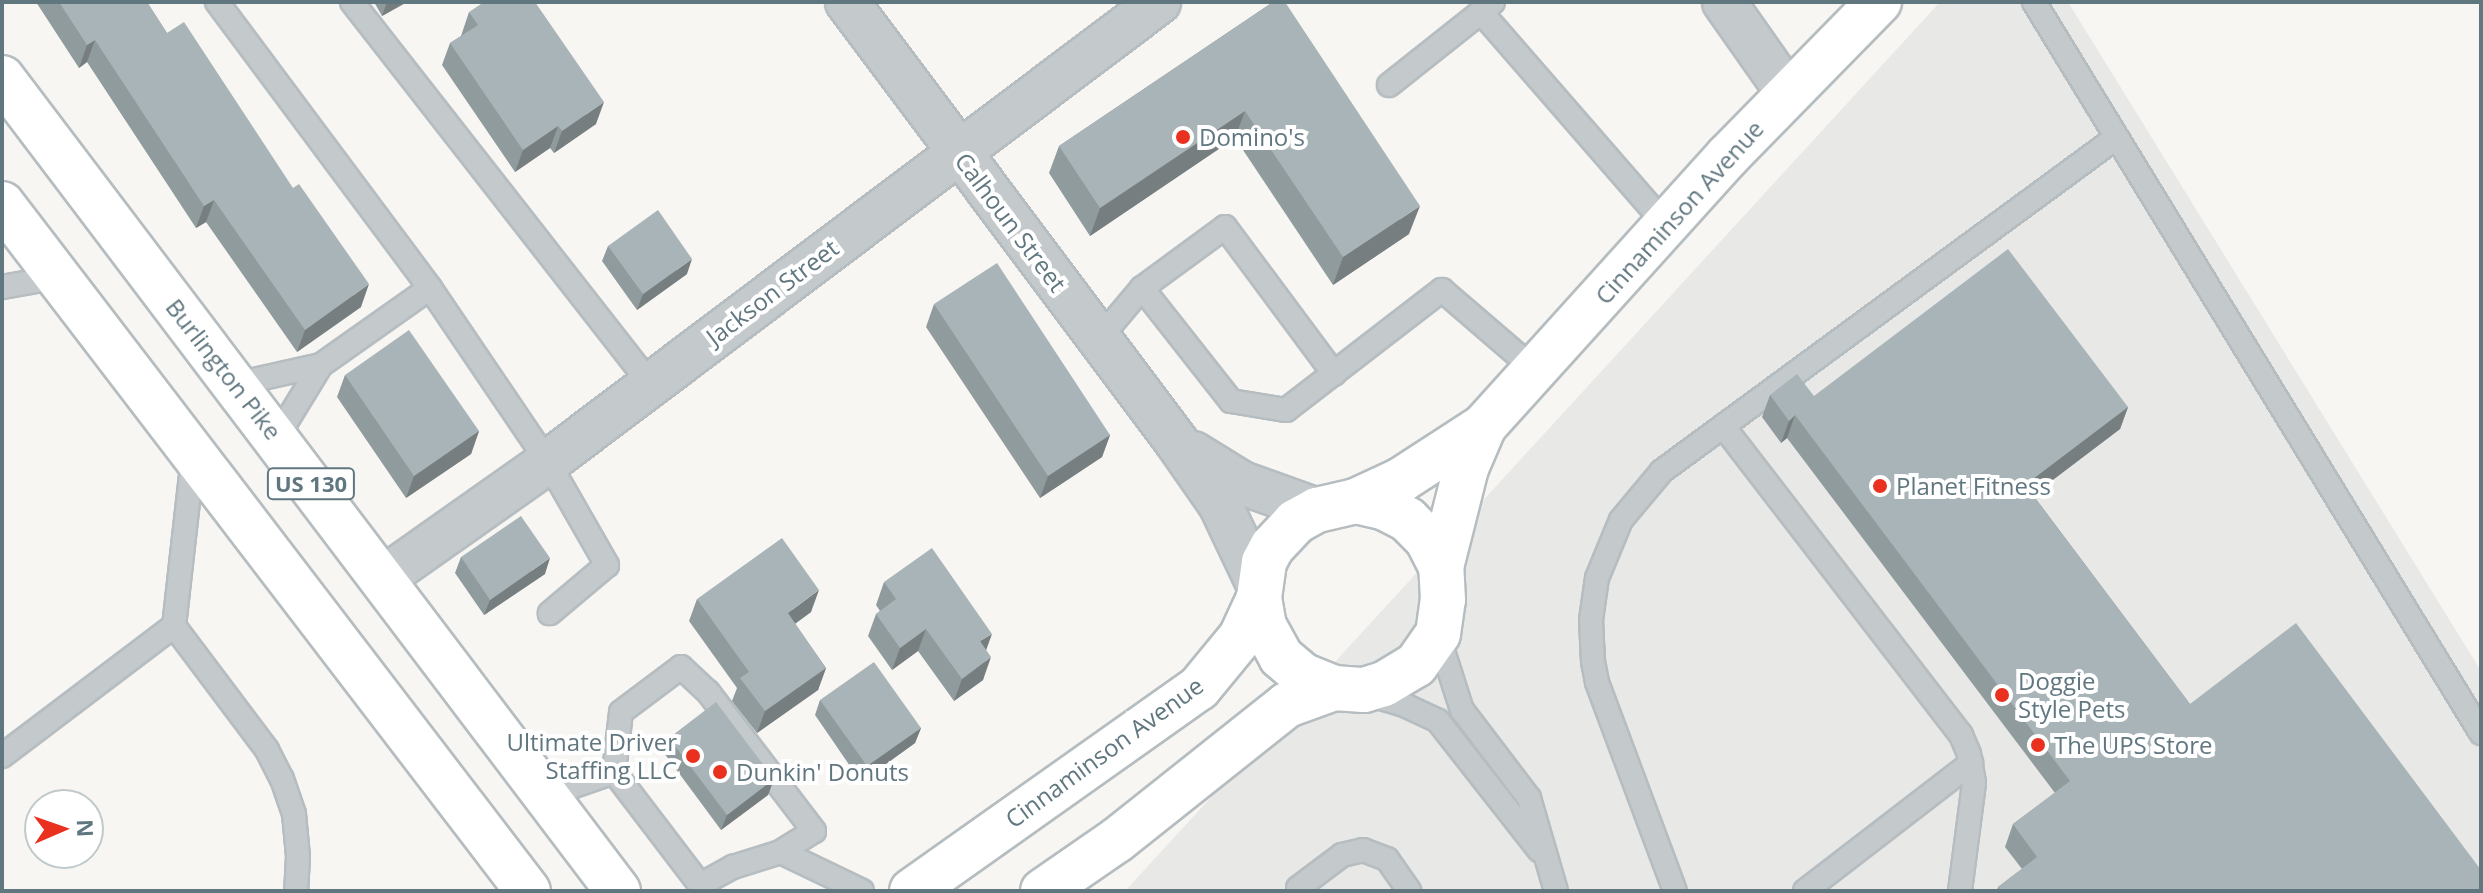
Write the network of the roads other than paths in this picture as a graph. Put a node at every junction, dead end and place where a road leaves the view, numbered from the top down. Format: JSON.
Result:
{"nodes":[{"id":1,"x":217,"y":2,"type":"edge"},
{"id":2,"x":352,"y":2,"type":"edge"},
{"id":3,"x":847,"y":2,"type":"edge"},
{"id":4,"x":1159,"y":2,"type":"edge"},
{"id":5,"x":1724,"y":2,"type":"edge"},
{"id":6,"x":1879,"y":2,"type":"edge"},
{"id":7,"x":2034,"y":2,"type":"edge"},
{"id":8,"x":1487,"y":7,"type":"edge"},
{"id":9,"x":2,"y":78,"type":"edge"},
{"id":10,"x":1389,"y":85,"type":"dead end"},
{"id":11,"x":1788,"y":93,"type":"junction"},
{"id":12,"x":2117,"y":137,"type":"junction"},
{"id":13,"x":959,"y":152,"type":"junction"},
{"id":14,"x":2,"y":204,"type":"edge"},
{"id":15,"x":1666,"y":225,"type":"junction"},
{"id":16,"x":58,"y":277,"type":"junction"},
{"id":17,"x":2,"y":287,"type":"edge"},
{"id":18,"x":430,"y":288,"type":"junction"},
{"id":19,"x":1142,"y":288,"type":"junction"},
{"id":20,"x":1099,"y":339,"type":"junction"},
{"id":21,"x":321,"y":365,"type":"junction"},
{"id":22,"x":1535,"y":370,"type":"junction"},
{"id":23,"x":1334,"y":374,"type":"junction"},
{"id":24,"x":236,"y":384,"type":"junction"},
{"id":25,"x":650,"y":384,"type":"junction"},
{"id":26,"x":1484,"y":426,"type":"junction"},
{"id":27,"x":1723,"y":426,"type":"junction"},
{"id":28,"x":277,"y":437,"type":"junction"},
{"id":29,"x":1176,"y":441,"type":"junction"},
{"id":30,"x":193,"y":456,"type":"junction"},
{"id":31,"x":548,"y":462,"type":"junction"},
{"id":32,"x":1336,"y":505,"type":"junction"},
{"id":33,"x":1441,"y":567,"type":"junction"},
{"id":34,"x":382,"y":579,"type":"junction"},
{"id":35,"x":1259,"y":592,"type":"junction"},
{"id":36,"x":550,"y":613,"type":"dead end"},
{"id":37,"x":174,"y":626,"type":"junction"},
{"id":38,"x":1438,"y":634,"type":"junction"},
{"id":39,"x":1343,"y":689,"type":"junction"},
{"id":40,"x":2481,"y":733,"type":"edge"},
{"id":41,"x":2,"y":756,"type":"edge"},
{"id":42,"x":1971,"y":763,"type":"junction"},
{"id":43,"x":614,"y":772,"type":"junction"},
{"id":44,"x":545,"y":796,"type":"junction"},
{"id":45,"x":496,"y":850,"type":"junction"},
{"id":46,"x":781,"y":852,"type":"junction"},
{"id":47,"x":1545,"y":857,"type":"junction"},
{"id":48,"x":699,"y":888,"type":"edge"},
{"id":49,"x":1297,"y":890,"type":"edge"},
{"id":50,"x":296,"y":891,"type":"edge"},
{"id":51,"x":511,"y":891,"type":"edge"},
{"id":52,"x":528,"y":891,"type":"edge"},
{"id":53,"x":618,"y":891,"type":"edge"},
{"id":54,"x":862,"y":891,"type":"edge"},
{"id":55,"x":912,"y":891,"type":"edge"},
{"id":56,"x":1043,"y":891,"type":"edge"},
{"id":57,"x":1409,"y":891,"type":"edge"},
{"id":58,"x":1556,"y":891,"type":"edge"},
{"id":59,"x":1675,"y":891,"type":"edge"},
{"id":60,"x":1805,"y":891,"type":"edge"},
{"id":61,"x":1960,"y":891,"type":"edge"}],
"edges":[{"from":1,"to":18,"type":"lane"},
{"from":2,"to":25,"type":"lane"},
{"from":3,"to":13,"type":"street","name":"Calhoun Street"},
{"from":4,"to":13,"type":"street","name":"Jackson Street"},
{"from":5,"to":11,"type":"street"},
{"from":6,"to":11,"type":"main road","name":"Cinnaminson Avenue"},
{"from":7,"to":12,"type":"lane"},
{"from":8,"to":10,"type":"lane"},
{"from":8,"to":15,"type":"lane"},
{"from":9,"to":24,"type":"main road","name":"Burlington Pike","number":"US 130"},
{"from":11,"to":15,"type":"main road","name":"Cinnaminson Avenue"},
{"from":12,"to":27,"type":"lane"},
{"from":12,"to":40,"type":"lane"},
{"from":13,"to":20,"type":"street","name":"Calhoun Street"},
{"from":13,"to":25,"type":"street","name":"Jackson Street"},
{"from":14,"to":16,"type":"main road","number":"US 130"},
{"from":15,"to":22,"type":"main road","name":"Cinnaminson Avenue"},
{"from":16,"to":17,"type":"lane"},
{"from":16,"to":30,"type":"main road","number":"US 130"},
{"from":18,"to":21,"type":"lane"},
{"from":18,"to":31,"type":"lane"},
{"from":19,"to":20,"type":"lane"},
{"from":19,"to":23,"type":"lane"},
{"from":19,"to":23,"type":"lane"},
{"from":20,"to":29,"type":"street","name":"Calhoun Street"},
{"from":21,"to":24,"type":"lane"},
{"from":21,"to":28,"type":"lane"},
{"from":22,"to":23,"type":"lane"},
{"from":22,"to":26,"type":"main road","name":"Cinnaminson Avenue"},
{"from":24,"to":28,"type":"main road","name":"Burlington Pike","number":"US 130"},
{"from":25,"to":31,"type":"street","name":"Jackson Street"},
{"from":26,"to":32,"type":"main road","name":"Cinnaminson Avenue"},
{"from":26,"to":33,"type":"main road","name":"Cinnaminson Avenue"},
{"from":27,"to":42,"type":"lane"},
{"from":27,"to":59,"type":"lane"},
{"from":28,"to":34,"type":"main road","name":"Burlington Pike","number":"US 130"},
{"from":29,"to":32,"type":"street","name":"Calhoun Street"},
{"from":29,"to":35,"type":"street","name":"Calhoun Street"},
{"from":30,"to":37,"type":"lane"},
{"from":30,"to":45,"type":"main road","number":"US 130"},
{"from":31,"to":34,"type":"street","name":"Jackson Street"},
{"from":31,"to":36,"type":"lane"},
{"from":32,"to":33,"type":"main road","name":"Calhoun Street"},
{"from":32,"to":35,"type":"main road","name":"Cinnaminson Avenue"},
{"from":33,"to":38,"type":"main road","name":"Cinnaminson Avenue"},
{"from":34,"to":44,"type":"main road","name":"Burlington Pike","number":"US 130"},
{"from":35,"to":39,"type":"main road","name":"Calhoun Street"},
{"from":35,"to":55,"type":"main road","name":"Cinnaminson Avenue"},
{"from":37,"to":41,"type":"lane"},
{"from":37,"to":50,"type":"lane"},
{"from":38,"to":39,"type":"main road"},
{"from":38,"to":47,"type":"lane","name":"Calhoun Street"},
{"from":39,"to":47,"type":"lane","name":"Calhoun Street"},
{"from":39,"to":56,"type":"main road"},
{"from":42,"to":60,"type":"lane"},
{"from":42,"to":61,"type":"lane"},
{"from":43,"to":44,"type":"lane"},
{"from":43,"to":46,"type":"lane"},
{"from":43,"to":48,"type":"lane"},
{"from":44,"to":53,"type":"main road","name":"Burlington Pike","number":"US 130"},
{"from":45,"to":51,"type":"main road"},
{"from":45,"to":52,"type":"main road","number":"US 130"},
{"from":46,"to":48,"type":"lane"},
{"from":46,"to":54,"type":"lane"},
{"from":47,"to":58,"type":"lane","name":"Calhoun Street"},
{"from":49,"to":57,"type":"lane"}]}
